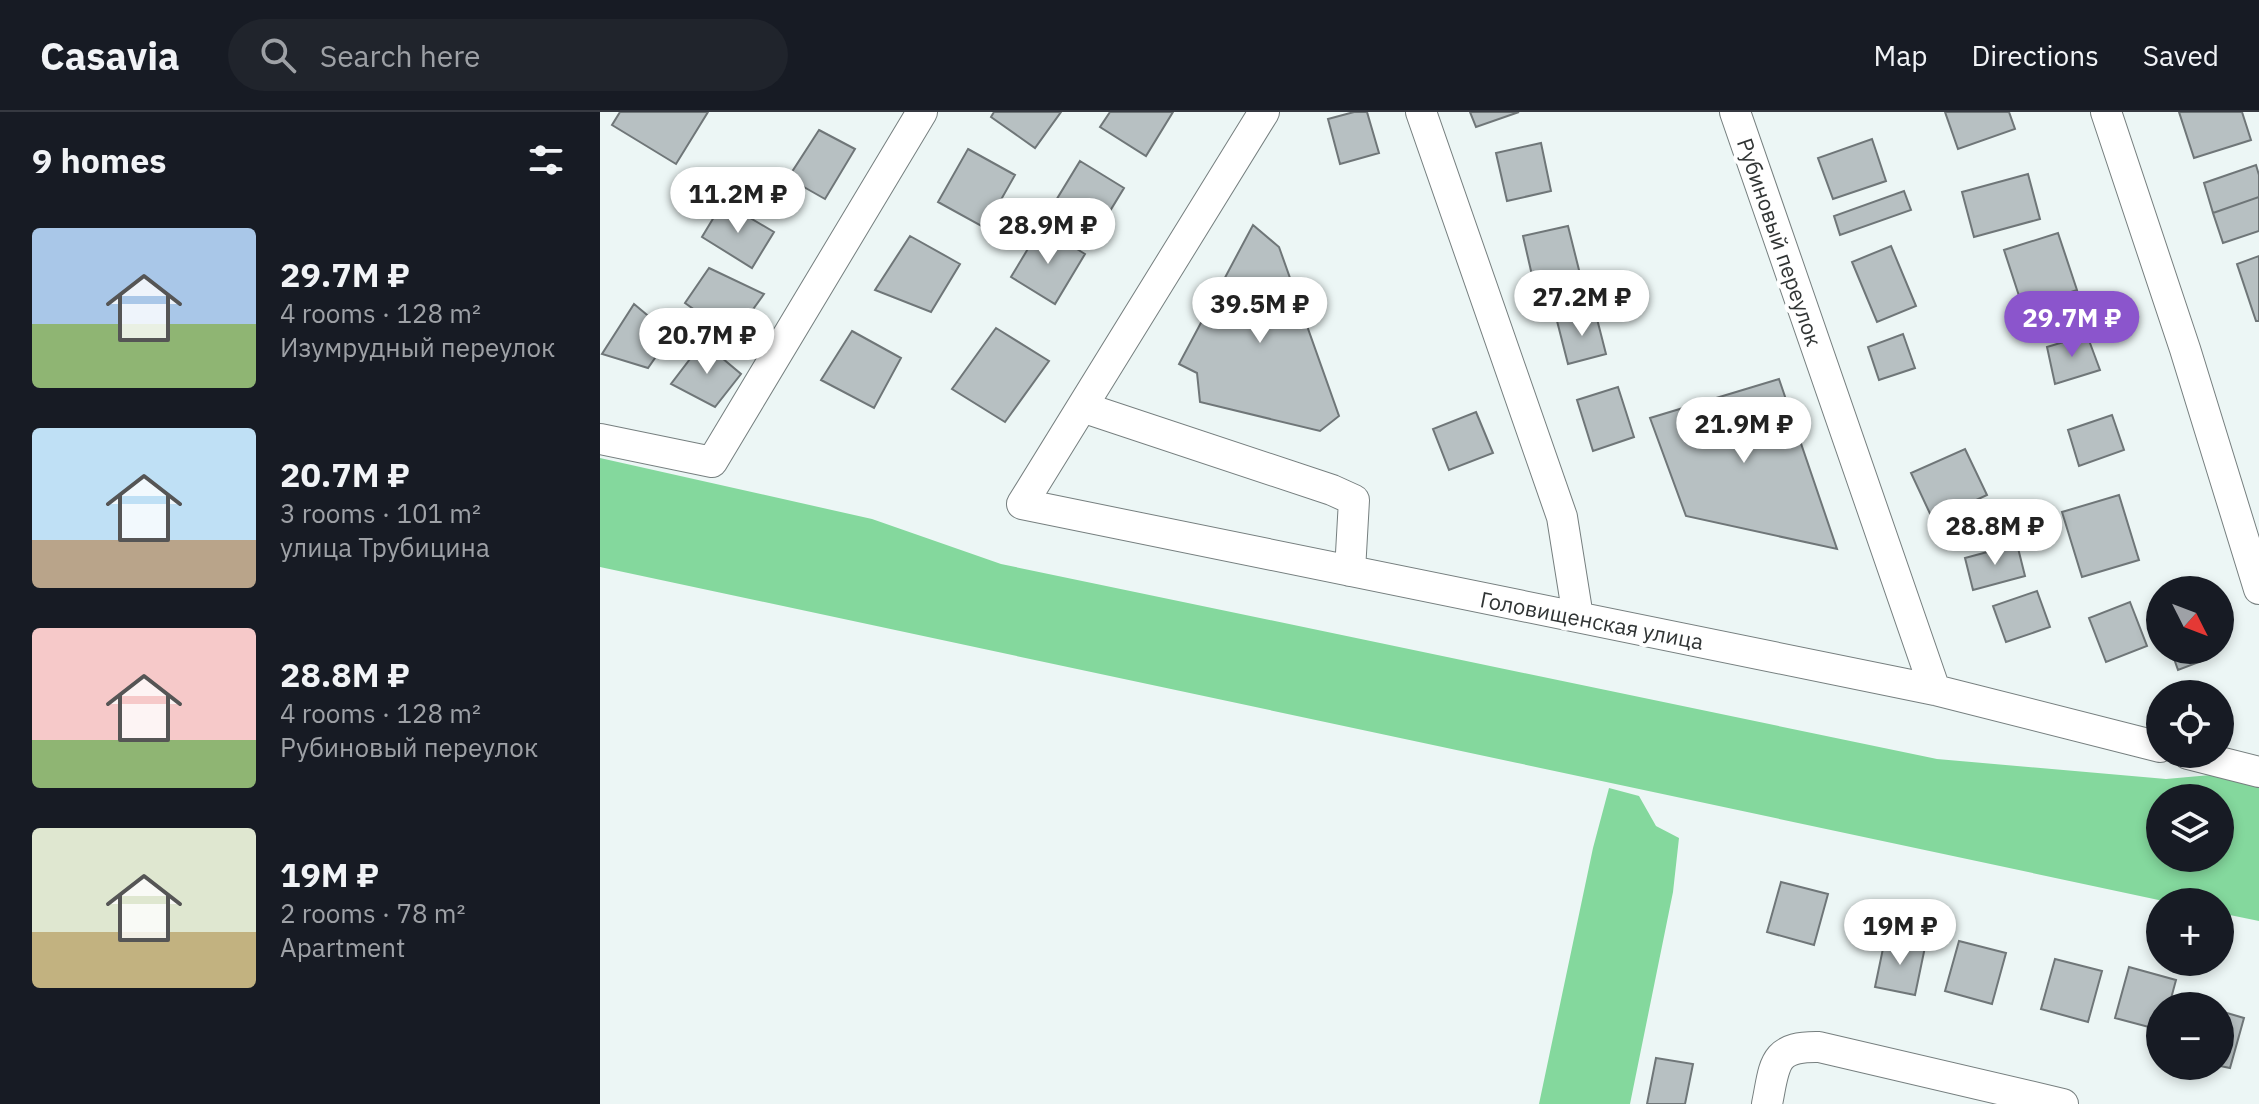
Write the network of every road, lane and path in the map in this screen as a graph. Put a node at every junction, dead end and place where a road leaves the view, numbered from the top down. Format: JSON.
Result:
{"nodes":[{"id":1,"x":922,"y":112,"type":"edge"},
{"id":2,"x":1264,"y":112,"type":"edge"},
{"id":3,"x":1421,"y":112,"type":"edge"},
{"id":4,"x":1735,"y":112,"type":"edge"},
{"id":5,"x":2106,"y":112,"type":"edge"},
{"id":6,"x":1082,"y":407,"type":"junction"},
{"id":7,"x":600,"y":439,"type":"edge"},
{"id":8,"x":1350,"y":571,"type":"junction"},
{"id":9,"x":2259,"y":589,"type":"edge"},
{"id":10,"x":1578,"y":617,"type":"junction"},
{"id":11,"x":1935,"y":690,"type":"junction"},
{"id":12,"x":2146,"y":743,"type":"edge"},
{"id":13,"x":2234,"y":766,"type":"edge"},
{"id":14,"x":2259,"y":772,"type":"edge"},
{"id":15,"x":1767,"y":1104,"type":"edge"},
{"id":16,"x":2063,"y":1104,"type":"edge"}],
"edges":[{"from":1,"to":7,"type":"street"},
{"from":2,"to":6,"type":"street"},
{"from":3,"to":10,"type":"street"},
{"from":4,"to":11,"type":"street","name":"Рубиновый переулок"},
{"from":5,"to":9,"type":"street"},
{"from":6,"to":8,"type":"street"},
{"from":6,"to":8,"type":"street","name":"Головищенская улица"},
{"from":8,"to":10,"type":"street","name":"Головищенская улица"},
{"from":10,"to":11,"type":"street","name":"Головищенская улица"},
{"from":11,"to":12,"type":"street","name":"Головищенская улица"},
{"from":13,"to":14,"type":"street"},
{"from":15,"to":16,"type":"street"}]}
